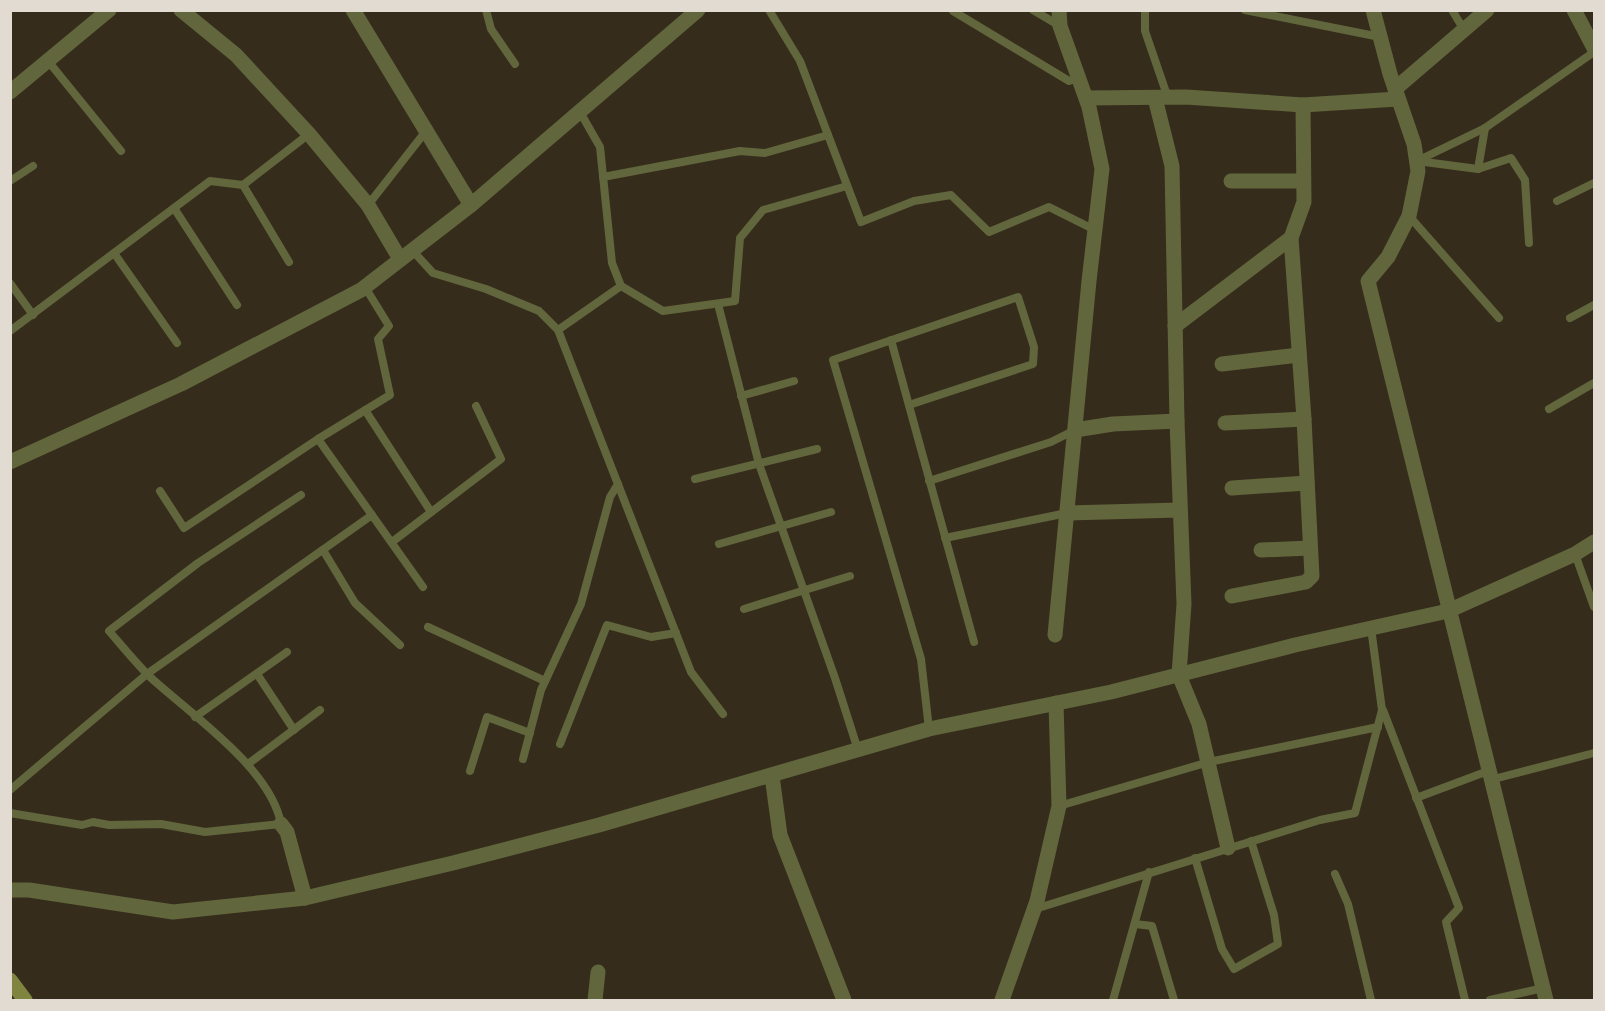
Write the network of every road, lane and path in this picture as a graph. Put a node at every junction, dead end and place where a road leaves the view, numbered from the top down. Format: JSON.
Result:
{"nodes":[{"id":1,"x":109,"y":10,"type":"edge"},
{"id":2,"x":181,"y":10,"type":"edge"},
{"id":3,"x":353,"y":10,"type":"edge"},
{"id":4,"x":486,"y":10,"type":"edge"},
{"id":5,"x":769,"y":10,"type":"edge"},
{"id":6,"x":1033,"y":10,"type":"edge"},
{"id":7,"x":1144,"y":10,"type":"edge"},
{"id":8,"x":1245,"y":10,"type":"edge"},
{"id":9,"x":1372,"y":10,"type":"edge"},
{"id":10,"x":1452,"y":10,"type":"edge"},
{"id":11,"x":1487,"y":10,"type":"edge"},
{"id":12,"x":1575,"y":10,"type":"edge"},
{"id":13,"x":698,"y":11,"type":"edge"},
{"id":14,"x":953,"y":11,"type":"edge"},
{"id":15,"x":1060,"y":18,"type":"edge"},
{"id":16,"x":1464,"y":30,"type":"junction"},
{"id":17,"x":1380,"y":37,"type":"junction"},
{"id":18,"x":1594,"y":50,"type":"edge"},
{"id":19,"x":48,"y":61,"type":"junction"},
{"id":20,"x":515,"y":64,"type":"dead end"},
{"id":21,"x":1079,"y":78,"type":"junction"},
{"id":22,"x":10,"y":92,"type":"edge"},
{"id":23,"x":1397,"y":94,"type":"junction"},
{"id":24,"x":1161,"y":98,"type":"junction"},
{"id":25,"x":1086,"y":99,"type":"junction"},
{"id":26,"x":1303,"y":105,"type":"junction"},
{"id":27,"x":580,"y":112,"type":"junction"},
{"id":28,"x":1485,"y":128,"type":"junction"},
{"id":29,"x":426,"y":131,"type":"junction"},
{"id":30,"x":309,"y":134,"type":"junction"},
{"id":31,"x":828,"y":135,"type":"junction"},
{"id":32,"x":121,"y":151,"type":"dead end"},
{"id":33,"x":1417,"y":161,"type":"junction"},
{"id":34,"x":33,"y":166,"type":"dead end"},
{"id":35,"x":1479,"y":169,"type":"junction"},
{"id":36,"x":603,"y":177,"type":"junction"},
{"id":37,"x":10,"y":181,"type":"edge"},
{"id":38,"x":1231,"y":181,"type":"dead end"},
{"id":39,"x":1303,"y":181,"type":"junction"},
{"id":40,"x":1594,"y":183,"type":"edge"},
{"id":41,"x":243,"y":185,"type":"junction"},
{"id":42,"x":847,"y":186,"type":"junction"},
{"id":43,"x":1557,"y":201,"type":"dead end"},
{"id":44,"x":368,"y":205,"type":"junction"},
{"id":45,"x":471,"y":205,"type":"junction"},
{"id":46,"x":174,"y":208,"type":"junction"},
{"id":47,"x":1409,"y":216,"type":"junction"},
{"id":48,"x":1095,"y":230,"type":"junction"},
{"id":49,"x":1291,"y":238,"type":"junction"},
{"id":50,"x":1529,"y":243,"type":"dead end"},
{"id":51,"x":114,"y":253,"type":"junction"},
{"id":52,"x":406,"y":255,"type":"junction"},
{"id":53,"x":289,"y":262,"type":"dead end"},
{"id":54,"x":10,"y":283,"type":"edge"},
{"id":55,"x":621,"y":286,"type":"junction"},
{"id":56,"x":365,"y":287,"type":"junction"},
{"id":57,"x":718,"y":304,"type":"junction"},
{"id":58,"x":237,"y":305,"type":"dead end"},
{"id":59,"x":1594,"y":305,"type":"edge"},
{"id":60,"x":33,"y":315,"type":"junction"},
{"id":61,"x":1499,"y":318,"type":"dead end"},
{"id":62,"x":1570,"y":318,"type":"dead end"},
{"id":63,"x":1175,"y":326,"type":"junction"},
{"id":64,"x":558,"y":330,"type":"junction"},
{"id":65,"x":10,"y":331,"type":"edge"},
{"id":66,"x":891,"y":340,"type":"junction"},
{"id":67,"x":177,"y":343,"type":"dead end"},
{"id":68,"x":1299,"y":355,"type":"junction"},
{"id":69,"x":1221,"y":364,"type":"dead end"},
{"id":70,"x":794,"y":381,"type":"dead end"},
{"id":71,"x":1594,"y":383,"type":"edge"},
{"id":72,"x":741,"y":396,"type":"junction"},
{"id":73,"x":909,"y":405,"type":"junction"},
{"id":74,"x":476,"y":406,"type":"dead end"},
{"id":75,"x":1549,"y":409,"type":"dead end"},
{"id":76,"x":365,"y":410,"type":"junction"},
{"id":77,"x":1304,"y":419,"type":"junction"},
{"id":78,"x":1176,"y":421,"type":"junction"},
{"id":79,"x":1225,"y":423,"type":"dead end"},
{"id":80,"x":1075,"y":430,"type":"junction"},
{"id":81,"x":318,"y":438,"type":"junction"},
{"id":82,"x":817,"y":449,"type":"dead end"},
{"id":83,"x":10,"y":462,"type":"edge"},
{"id":84,"x":759,"y":464,"type":"junction"},
{"id":85,"x":695,"y":479,"type":"dead end"},
{"id":86,"x":929,"y":481,"type":"junction"},
{"id":87,"x":1307,"y":483,"type":"junction"},
{"id":88,"x":618,"y":484,"type":"junction"},
{"id":89,"x":1232,"y":488,"type":"dead end"},
{"id":90,"x":160,"y":491,"type":"dead end"},
{"id":91,"x":301,"y":495,"type":"dead end"},
{"id":92,"x":1180,"y":510,"type":"junction"},
{"id":93,"x":431,"y":512,"type":"junction"},
{"id":94,"x":831,"y":512,"type":"dead end"},
{"id":95,"x":1067,"y":513,"type":"junction"},
{"id":96,"x":372,"y":515,"type":"junction"},
{"id":97,"x":781,"y":526,"type":"junction"},
{"id":98,"x":945,"y":538,"type":"junction"},
{"id":99,"x":392,"y":542,"type":"junction"},
{"id":100,"x":1594,"y":542,"type":"edge"},
{"id":101,"x":719,"y":544,"type":"dead end"},
{"id":102,"x":1311,"y":548,"type":"junction"},
{"id":103,"x":322,"y":550,"type":"junction"},
{"id":104,"x":1261,"y":550,"type":"dead end"},
{"id":105,"x":1575,"y":554,"type":"junction"},
{"id":106,"x":850,"y":576,"type":"dead end"},
{"id":107,"x":423,"y":587,"type":"dead end"},
{"id":108,"x":804,"y":590,"type":"junction"},
{"id":109,"x":1232,"y":596,"type":"dead end"},
{"id":110,"x":1594,"y":607,"type":"edge"},
{"id":111,"x":744,"y":609,"type":"dead end"},
{"id":112,"x":1448,"y":611,"type":"junction"},
{"id":113,"x":428,"y":627,"type":"dead end"},
{"id":114,"x":1371,"y":628,"type":"junction"},
{"id":115,"x":676,"y":633,"type":"junction"},
{"id":116,"x":1055,"y":635,"type":"dead end"},
{"id":117,"x":974,"y":642,"type":"dead end"},
{"id":118,"x":400,"y":645,"type":"dead end"},
{"id":119,"x":287,"y":652,"type":"dead end"},
{"id":120,"x":147,"y":674,"type":"junction"},
{"id":121,"x":257,"y":674,"type":"junction"},
{"id":122,"x":1179,"y":675,"type":"junction"},
{"id":123,"x":545,"y":681,"type":"junction"},
{"id":124,"x":1056,"y":703,"type":"junction"},
{"id":125,"x":320,"y":710,"type":"dead end"},
{"id":126,"x":1382,"y":710,"type":"junction"},
{"id":127,"x":723,"y":714,"type":"dead end"},
{"id":128,"x":195,"y":717,"type":"junction"},
{"id":129,"x":1378,"y":727,"type":"junction"},
{"id":130,"x":929,"y":729,"type":"junction"},
{"id":131,"x":294,"y":730,"type":"junction"},
{"id":132,"x":530,"y":733,"type":"junction"},
{"id":133,"x":560,"y":744,"type":"dead end"},
{"id":134,"x":858,"y":750,"type":"junction"},
{"id":135,"x":1594,"y":753,"type":"edge"},
{"id":136,"x":523,"y":759,"type":"dead end"},
{"id":137,"x":1209,"y":762,"type":"junction"},
{"id":138,"x":248,"y":764,"type":"junction"},
{"id":139,"x":470,"y":771,"type":"dead end"},
{"id":140,"x":1489,"y":775,"type":"junction"},
{"id":141,"x":772,"y":776,"type":"junction"},
{"id":142,"x":10,"y":790,"type":"edge"},
{"id":143,"x":1416,"y":798,"type":"junction"},
{"id":144,"x":1059,"y":806,"type":"junction"},
{"id":145,"x":10,"y":813,"type":"edge"},
{"id":146,"x":281,"y":824,"type":"junction"},
{"id":147,"x":1251,"y":841,"type":"junction"},
{"id":148,"x":1228,"y":848,"type":"junction"},
{"id":149,"x":1195,"y":858,"type":"junction"},
{"id":150,"x":1149,"y":872,"type":"junction"},
{"id":151,"x":1335,"y":874,"type":"dead end"},
{"id":152,"x":10,"y":890,"type":"edge"},
{"id":153,"x":305,"y":898,"type":"junction"},
{"id":154,"x":1034,"y":909,"type":"junction"},
{"id":155,"x":1135,"y":924,"type":"junction"},
{"id":156,"x":598,"y":972,"type":"dead end"},
{"id":157,"x":10,"y":980,"type":"edge"},
{"id":158,"x":1544,"y":994,"type":"edge"},
{"id":159,"x":25,"y":1000,"type":"edge"},
{"id":160,"x":595,"y":1000,"type":"edge"},
{"id":161,"x":844,"y":1000,"type":"edge"},
{"id":162,"x":1002,"y":1000,"type":"edge"},
{"id":163,"x":1113,"y":1000,"type":"edge"},
{"id":164,"x":1174,"y":1000,"type":"edge"},
{"id":165,"x":1371,"y":1000,"type":"edge"},
{"id":166,"x":1465,"y":1000,"type":"edge"},
{"id":167,"x":1490,"y":1000,"type":"edge"}],
"edges":[{"from":1,"to":19,"type":"street"},
{"from":2,"to":30,"type":"street"},
{"from":3,"to":29,"type":"street"},
{"from":4,"to":20,"type":"lane"},
{"from":5,"to":31,"type":"lane"},
{"from":6,"to":15,"type":"lane"},
{"from":7,"to":24,"type":"lane"},
{"from":8,"to":17,"type":"lane"},
{"from":9,"to":17,"type":"street"},
{"from":10,"to":16,"type":"lane"},
{"from":11,"to":16,"type":"street"},
{"from":12,"to":18,"type":"street"},
{"from":13,"to":27,"type":"street"},
{"from":14,"to":21,"type":"lane"},
{"from":15,"to":21,"type":"street"},
{"from":16,"to":23,"type":"street"},
{"from":17,"to":23,"type":"street"},
{"from":18,"to":28,"type":"lane"},
{"from":19,"to":22,"type":"street"},
{"from":19,"to":32,"type":"lane"},
{"from":21,"to":25,"type":"street"},
{"from":23,"to":26,"type":"street"},
{"from":23,"to":33,"type":"street"},
{"from":24,"to":25,"type":"street"},
{"from":24,"to":26,"type":"street"},
{"from":24,"to":63,"type":"street"},
{"from":25,"to":48,"type":"street"},
{"from":26,"to":39,"type":"street"},
{"from":27,"to":36,"type":"lane"},
{"from":27,"to":45,"type":"street"},
{"from":28,"to":33,"type":"lane"},
{"from":28,"to":35,"type":"lane"},
{"from":29,"to":44,"type":"lane"},
{"from":29,"to":45,"type":"street"},
{"from":30,"to":41,"type":"lane"},
{"from":30,"to":44,"type":"street"},
{"from":31,"to":36,"type":"lane"},
{"from":31,"to":42,"type":"lane"},
{"from":33,"to":35,"type":"lane"},
{"from":33,"to":47,"type":"street"},
{"from":34,"to":37,"type":"lane"},
{"from":35,"to":50,"type":"lane"},
{"from":36,"to":55,"type":"lane"},
{"from":38,"to":39,"type":"street"},
{"from":39,"to":49,"type":"street"},
{"from":40,"to":43,"type":"lane"},
{"from":41,"to":46,"type":"lane"},
{"from":41,"to":53,"type":"lane"},
{"from":42,"to":48,"type":"lane"},
{"from":42,"to":57,"type":"lane"},
{"from":44,"to":52,"type":"street"},
{"from":45,"to":52,"type":"street"},
{"from":46,"to":51,"type":"lane"},
{"from":46,"to":58,"type":"lane"},
{"from":47,"to":61,"type":"lane"},
{"from":47,"to":112,"type":"street"},
{"from":48,"to":80,"type":"street"},
{"from":49,"to":63,"type":"street"},
{"from":49,"to":68,"type":"street"},
{"from":51,"to":60,"type":"lane"},
{"from":51,"to":67,"type":"lane"},
{"from":52,"to":56,"type":"street"},
{"from":52,"to":64,"type":"lane"},
{"from":54,"to":60,"type":"lane"},
{"from":55,"to":57,"type":"lane"},
{"from":55,"to":64,"type":"lane"},
{"from":56,"to":76,"type":"lane"},
{"from":56,"to":83,"type":"street"},
{"from":57,"to":72,"type":"lane"},
{"from":59,"to":62,"type":"lane"},
{"from":60,"to":65,"type":"lane"},
{"from":63,"to":78,"type":"street"},
{"from":64,"to":88,"type":"lane"},
{"from":66,"to":73,"type":"lane"},
{"from":66,"to":73,"type":"lane"},
{"from":66,"to":130,"type":"lane"},
{"from":68,"to":69,"type":"street"},
{"from":68,"to":77,"type":"street"},
{"from":70,"to":72,"type":"lane"},
{"from":71,"to":75,"type":"lane"},
{"from":72,"to":84,"type":"lane"},
{"from":73,"to":86,"type":"lane"},
{"from":74,"to":93,"type":"lane"},
{"from":76,"to":81,"type":"lane"},
{"from":76,"to":93,"type":"lane"},
{"from":77,"to":79,"type":"street"},
{"from":77,"to":87,"type":"street"},
{"from":78,"to":80,"type":"street"},
{"from":78,"to":92,"type":"street"},
{"from":80,"to":86,"type":"lane"},
{"from":80,"to":95,"type":"street"},
{"from":81,"to":90,"type":"lane"},
{"from":81,"to":96,"type":"lane"},
{"from":82,"to":84,"type":"lane"},
{"from":84,"to":85,"type":"lane"},
{"from":84,"to":97,"type":"lane"},
{"from":86,"to":98,"type":"lane"},
{"from":87,"to":89,"type":"street"},
{"from":87,"to":102,"type":"street"},
{"from":88,"to":115,"type":"lane"},
{"from":88,"to":123,"type":"lane"},
{"from":91,"to":120,"type":"lane"},
{"from":92,"to":95,"type":"street"},
{"from":92,"to":122,"type":"street"},
{"from":93,"to":99,"type":"lane"},
{"from":94,"to":97,"type":"lane"},
{"from":95,"to":98,"type":"lane"},
{"from":95,"to":116,"type":"street"},
{"from":96,"to":99,"type":"lane"},
{"from":96,"to":103,"type":"lane"},
{"from":97,"to":101,"type":"lane"},
{"from":97,"to":108,"type":"lane"},
{"from":98,"to":117,"type":"lane"},
{"from":99,"to":107,"type":"lane"},
{"from":100,"to":105,"type":"street"},
{"from":102,"to":104,"type":"street"},
{"from":102,"to":109,"type":"street"},
{"from":103,"to":118,"type":"lane"},
{"from":103,"to":120,"type":"lane"},
{"from":105,"to":110,"type":"lane"},
{"from":105,"to":112,"type":"street"},
{"from":106,"to":108,"type":"lane"},
{"from":108,"to":111,"type":"lane"},
{"from":108,"to":134,"type":"lane"},
{"from":112,"to":114,"type":"street"},
{"from":112,"to":140,"type":"street"},
{"from":113,"to":123,"type":"lane"},
{"from":114,"to":122,"type":"street"},
{"from":114,"to":126,"type":"lane"},
{"from":115,"to":127,"type":"lane"},
{"from":115,"to":133,"type":"lane"},
{"from":119,"to":121,"type":"lane"},
{"from":120,"to":128,"type":"lane"},
{"from":120,"to":142,"type":"lane"},
{"from":121,"to":128,"type":"lane"},
{"from":121,"to":131,"type":"lane"},
{"from":122,"to":124,"type":"street"},
{"from":122,"to":137,"type":"street"},
{"from":123,"to":132,"type":"lane"},
{"from":124,"to":130,"type":"street"},
{"from":124,"to":144,"type":"street"},
{"from":125,"to":131,"type":"lane"},
{"from":126,"to":129,"type":"lane"},
{"from":126,"to":143,"type":"lane"},
{"from":128,"to":138,"type":"lane"},
{"from":129,"to":137,"type":"lane"},
{"from":129,"to":147,"type":"lane"},
{"from":130,"to":134,"type":"street"},
{"from":131,"to":138,"type":"lane"},
{"from":132,"to":136,"type":"lane"},
{"from":132,"to":139,"type":"lane"},
{"from":134,"to":141,"type":"street"},
{"from":135,"to":140,"type":"lane"},
{"from":137,"to":144,"type":"lane"},
{"from":137,"to":148,"type":"street"},
{"from":138,"to":146,"type":"lane"},
{"from":140,"to":143,"type":"lane"},
{"from":140,"to":158,"type":"street"},
{"from":141,"to":153,"type":"street"},
{"from":141,"to":161,"type":"street"},
{"from":143,"to":166,"type":"lane"},
{"from":144,"to":154,"type":"street"},
{"from":145,"to":146,"type":"lane"},
{"from":146,"to":153,"type":"street"},
{"from":147,"to":148,"type":"lane"},
{"from":147,"to":149,"type":"lane"},
{"from":148,"to":149,"type":"lane"},
{"from":149,"to":150,"type":"lane"},
{"from":150,"to":154,"type":"lane"},
{"from":150,"to":155,"type":"lane"},
{"from":151,"to":165,"type":"lane"},
{"from":152,"to":153,"type":"street"},
{"from":154,"to":162,"type":"street"},
{"from":155,"to":163,"type":"lane"},
{"from":155,"to":164,"type":"lane"},
{"from":156,"to":160,"type":"street"},
{"from":157,"to":159,"type":"main road"},
{"from":158,"to":167,"type":"lane"}]}
